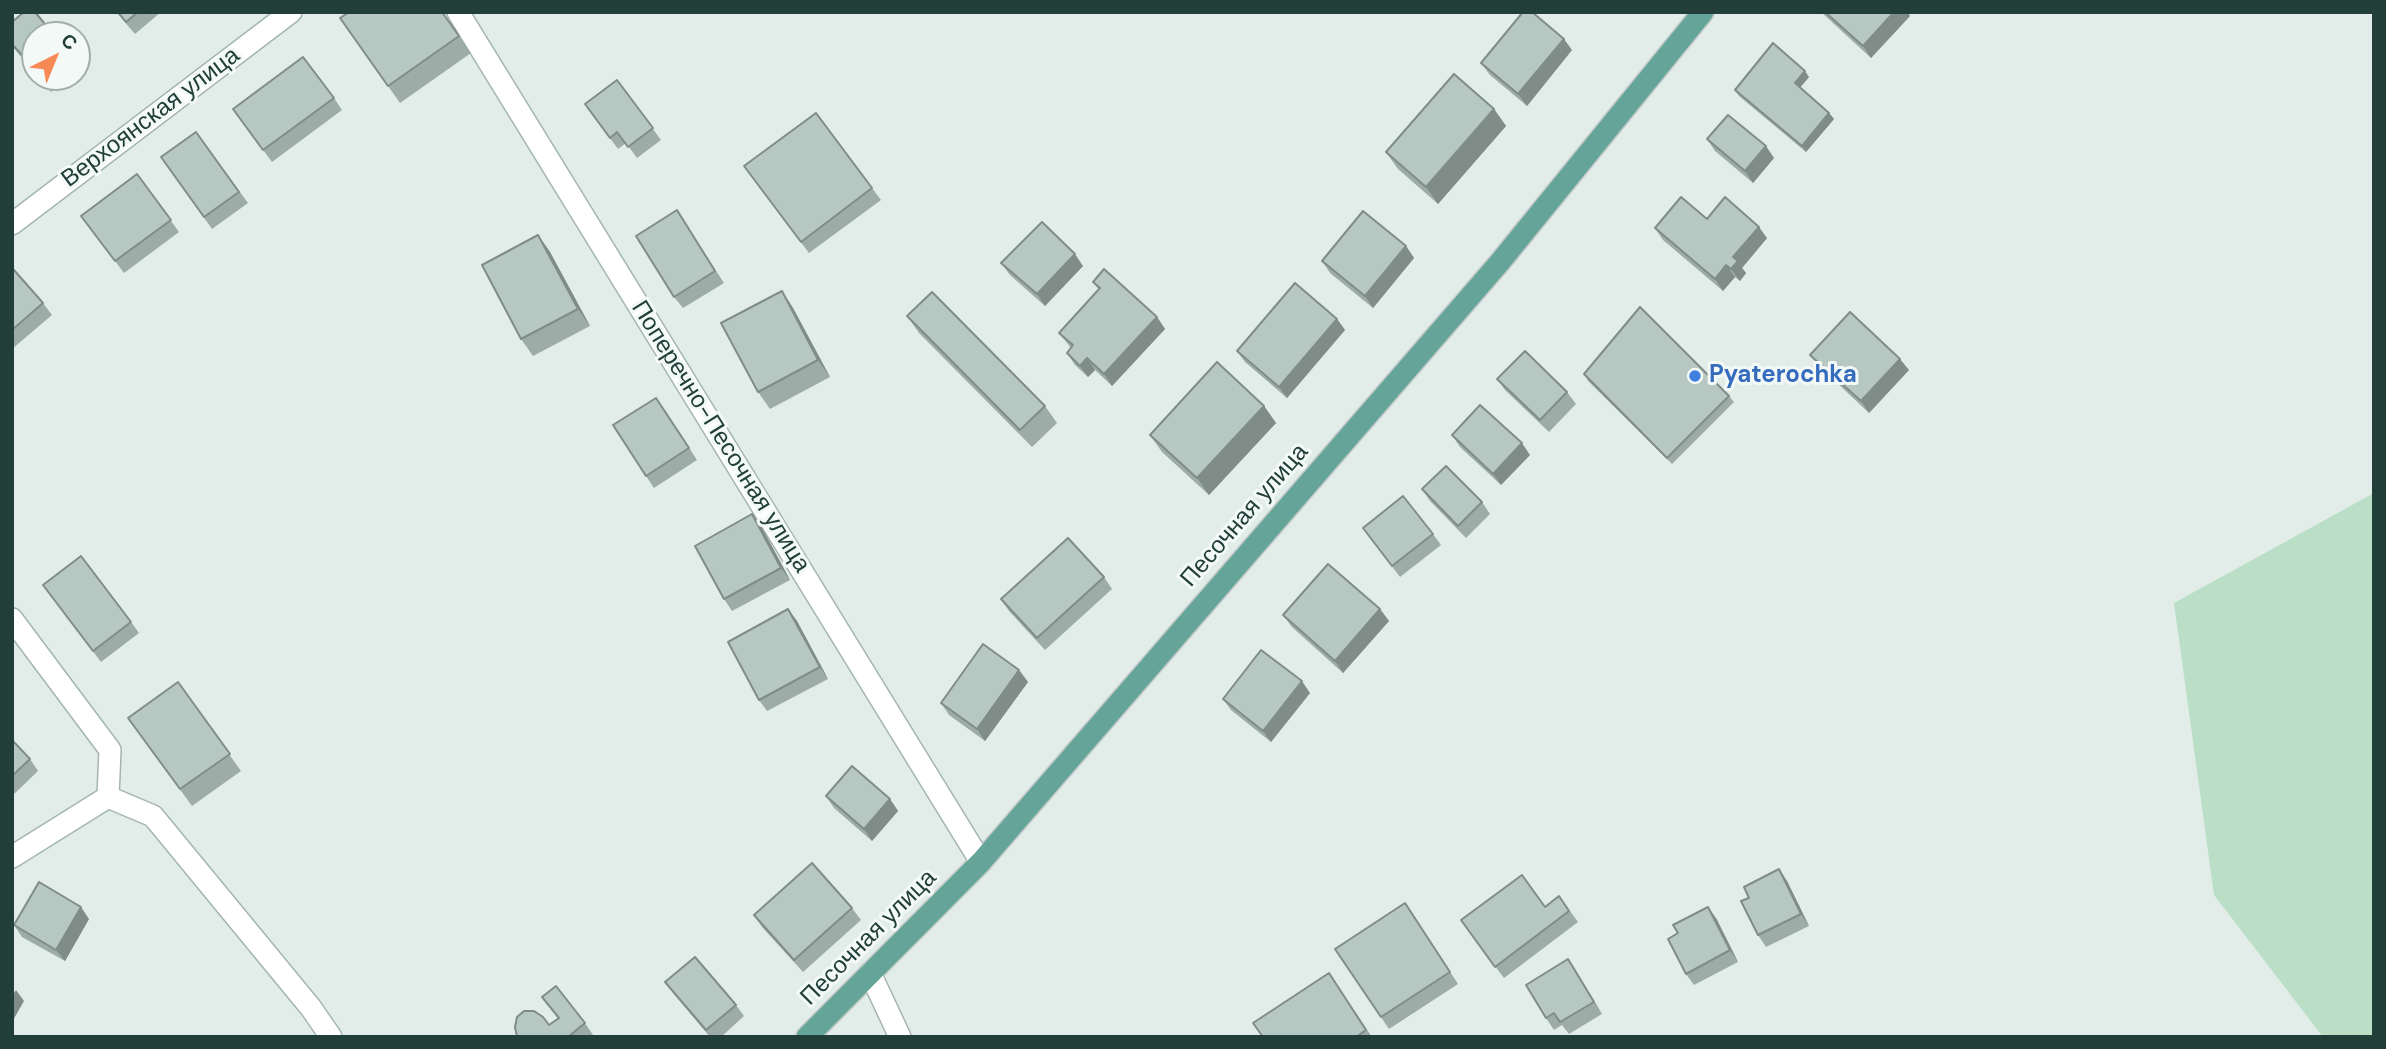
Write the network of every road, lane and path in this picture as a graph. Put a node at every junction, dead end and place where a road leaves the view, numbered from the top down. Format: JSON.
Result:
{"nodes":[{"id":1,"x":290,"y":12,"type":"edge"},
{"id":2,"x":458,"y":12,"type":"edge"},
{"id":3,"x":1703,"y":12,"type":"edge"},
{"id":4,"x":12,"y":224,"type":"edge"},
{"id":5,"x":12,"y":619,"type":"edge"},
{"id":6,"x":108,"y":797,"type":"junction"},
{"id":7,"x":12,"y":857,"type":"edge"},
{"id":8,"x":981,"y":862,"type":"junction"},
{"id":9,"x":870,"y":973,"type":"junction"},
{"id":10,"x":331,"y":1037,"type":"edge"},
{"id":11,"x":807,"y":1037,"type":"edge"},
{"id":12,"x":900,"y":1037,"type":"edge"}],
"edges":[{"from":1,"to":4,"type":"street","name":"Верхоянская улица"},
{"from":2,"to":8,"type":"street","name":"Поперечно-Песочная улица"},
{"from":3,"to":8,"type":"main road","name":"Песочная улица"},
{"from":5,"to":6,"type":"street"},
{"from":6,"to":7,"type":"street"},
{"from":6,"to":10,"type":"street"},
{"from":8,"to":9,"type":"main road","name":"Песочная улица"},
{"from":9,"to":11,"type":"main road","name":"Песочная улица"},
{"from":9,"to":12,"type":"street"}]}
